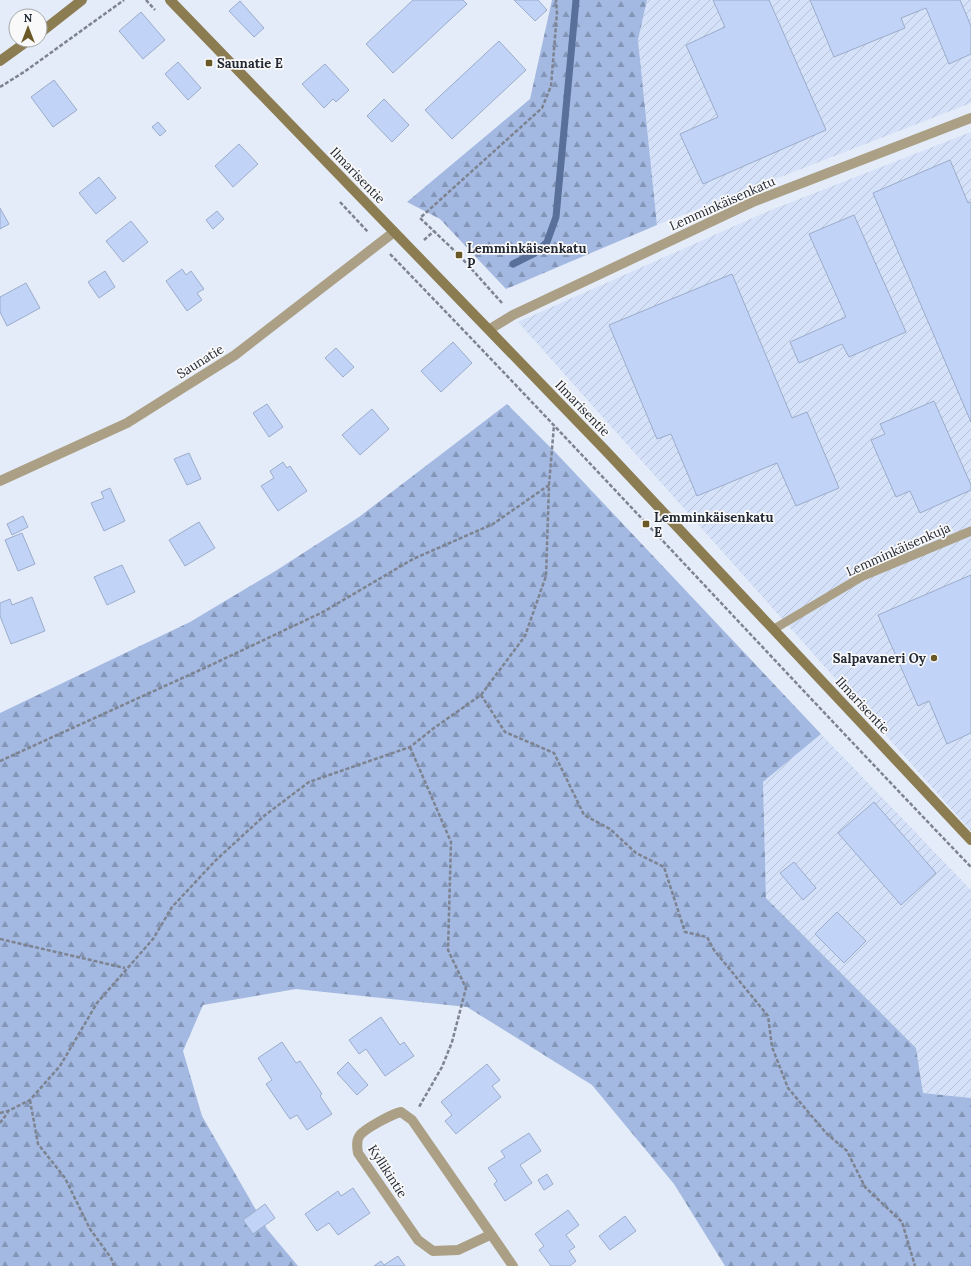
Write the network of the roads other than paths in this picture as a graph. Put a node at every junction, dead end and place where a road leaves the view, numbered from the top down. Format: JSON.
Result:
{"nodes":[{"id":1,"x":82,"y":0,"type":"edge"},
{"id":2,"x":170,"y":0,"type":"edge"},
{"id":3,"x":48,"y":27,"type":"edge"},
{"id":4,"x":19,"y":48,"type":"edge"},
{"id":5,"x":0,"y":61,"type":"edge"},
{"id":6,"x":971,"y":118,"type":"edge"},
{"id":7,"x":394,"y":232,"type":"junction"},
{"id":8,"x":490,"y":329,"type":"junction"},
{"id":9,"x":0,"y":481,"type":"edge"},
{"id":10,"x":971,"y":531,"type":"edge"},
{"id":11,"x":774,"y":629,"type":"junction"},
{"id":12,"x":971,"y":840,"type":"edge"},
{"id":13,"x":490,"y":1235,"type":"junction"},
{"id":14,"x":513,"y":1266,"type":"edge"}],
"edges":[{"from":1,"to":3,"type":"street"},
{"from":2,"to":7,"type":"street","name":"Ilmarisentie"},
{"from":4,"to":5,"type":"street"},
{"from":6,"to":8,"type":"street","name":"Lemminkäisenkatu"},
{"from":7,"to":8,"type":"street","name":"Ilmarisentie"},
{"from":7,"to":9,"type":"street","name":"Saunatie"},
{"from":8,"to":11,"type":"street","name":"Ilmarisentie"},
{"from":10,"to":11,"type":"lane","name":"Lemminkäisenkuja"},
{"from":11,"to":12,"type":"street","name":"Ilmarisentie"},
{"from":13,"to":13,"type":"street","name":"Kyllikintie"},
{"from":13,"to":14,"type":"street"}]}
